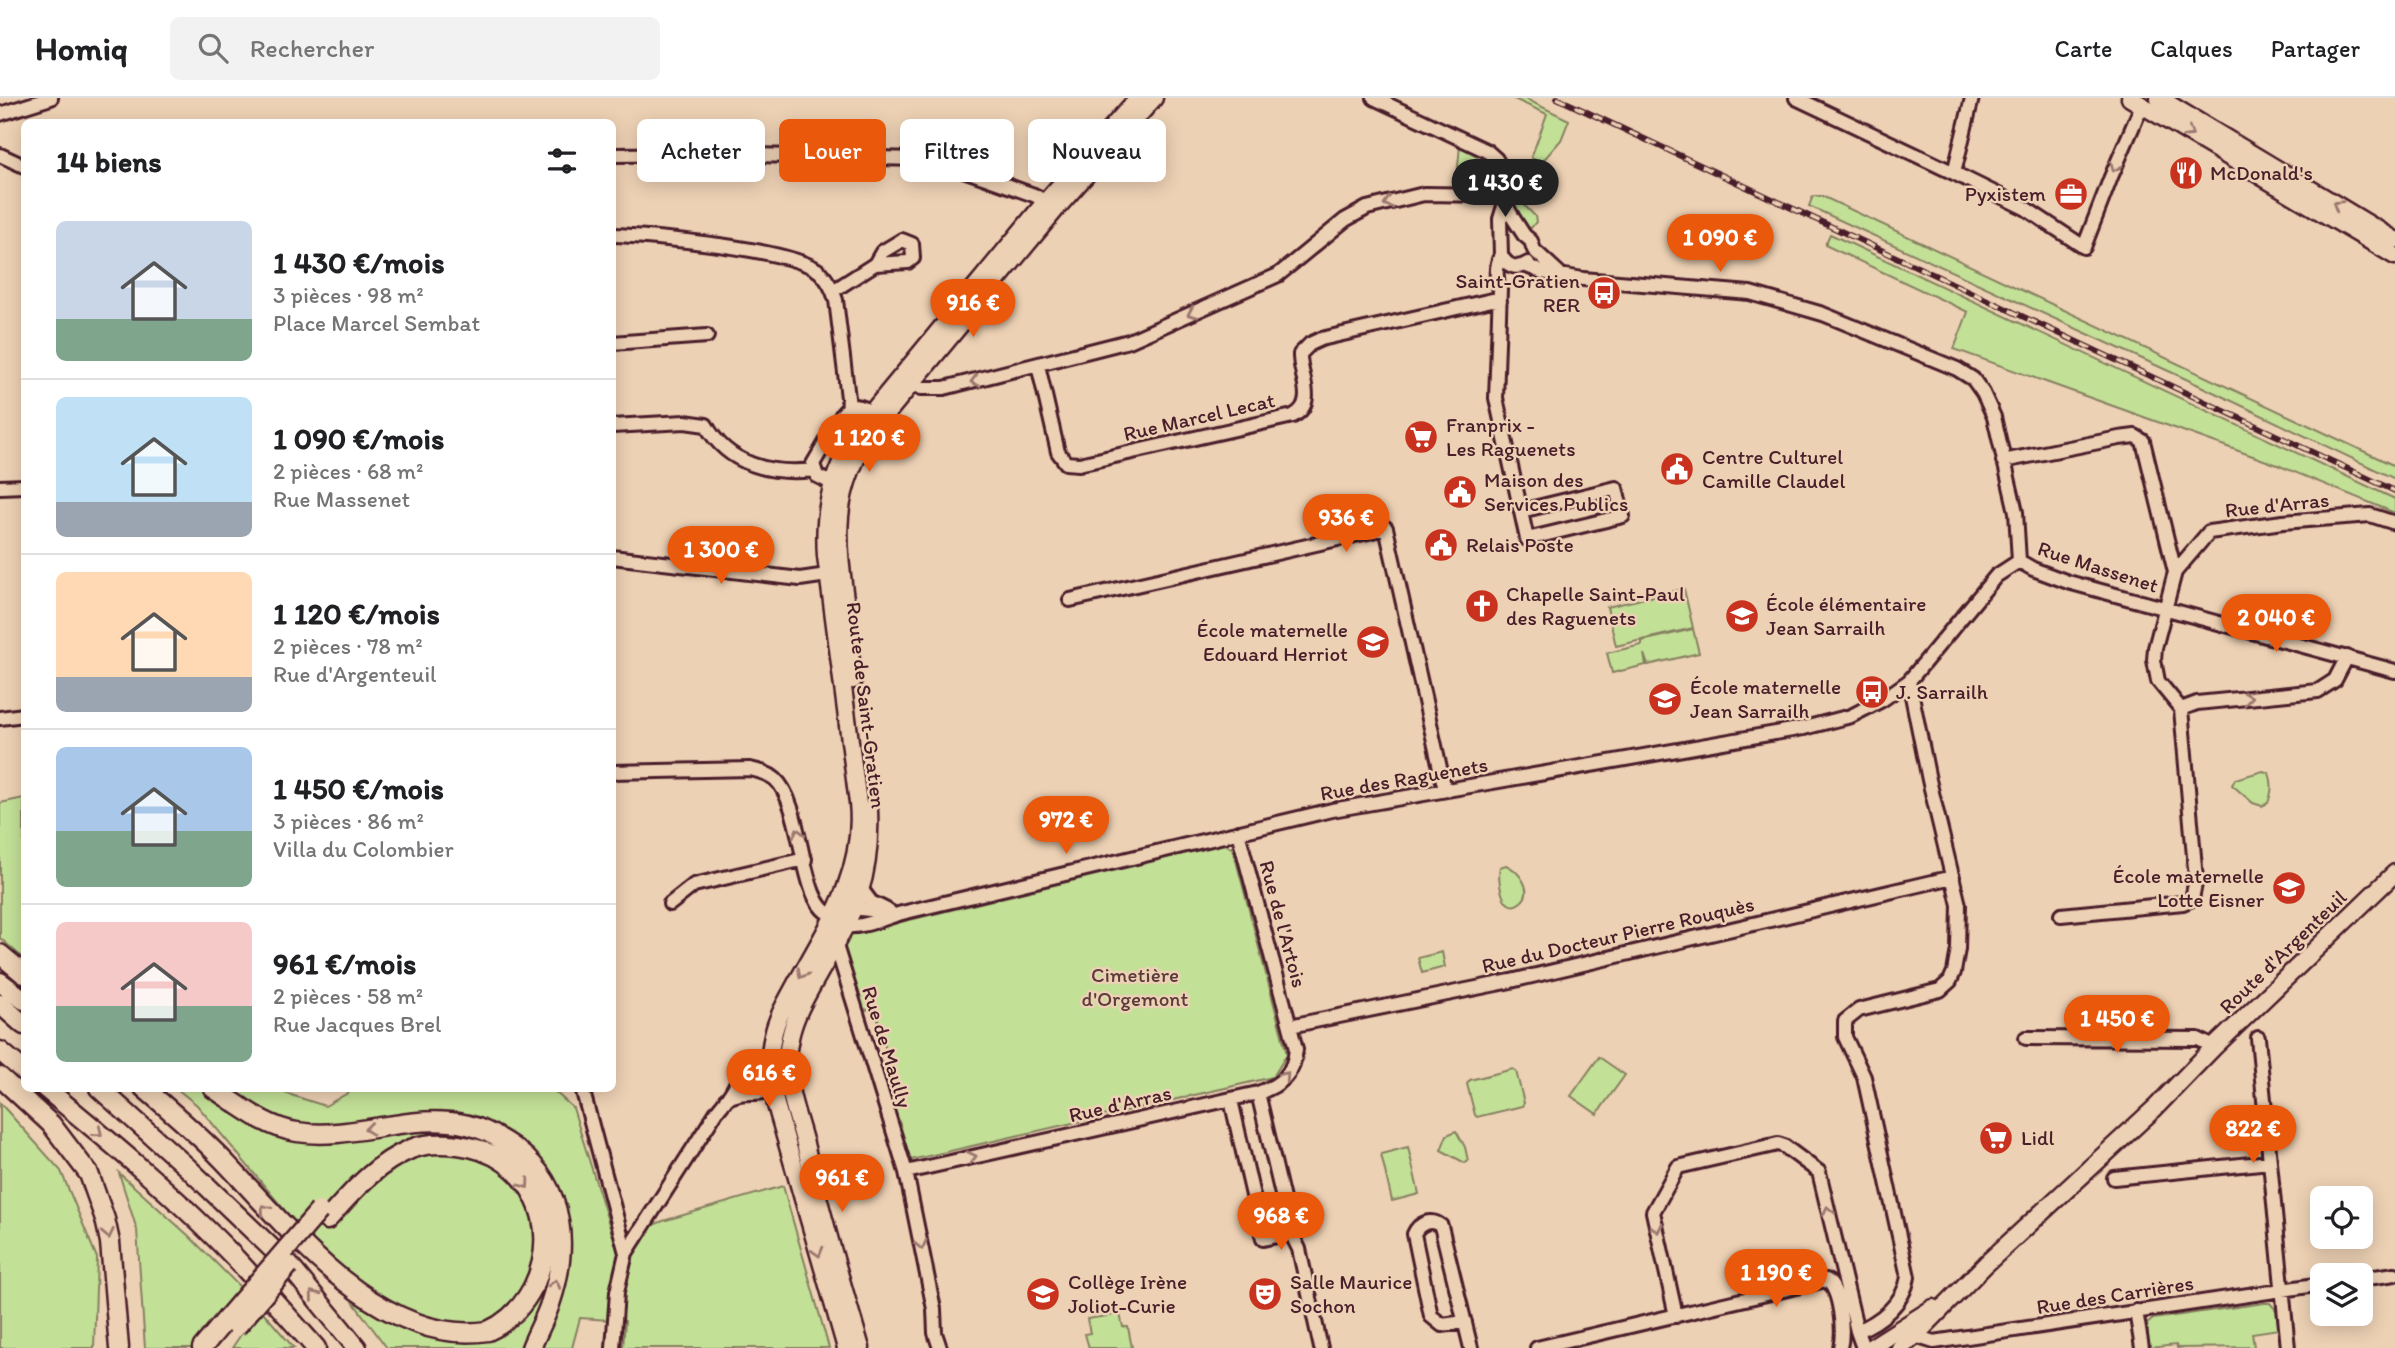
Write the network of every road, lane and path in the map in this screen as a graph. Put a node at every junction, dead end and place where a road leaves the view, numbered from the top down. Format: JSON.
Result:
{"nodes":[{"id":1,"x":51,"y":98,"type":"edge"},
{"id":2,"x":1138,"y":98,"type":"edge"},
{"id":3,"x":1154,"y":98,"type":"edge"},
{"id":4,"x":1374,"y":98,"type":"edge"},
{"id":5,"x":1796,"y":98,"type":"edge"},
{"id":6,"x":1972,"y":98,"type":"edge"},
{"id":7,"x":2159,"y":98,"type":"edge"},
{"id":8,"x":2136,"y":101,"type":"edge"},
{"id":9,"x":0,"y":114,"type":"edge"},
{"id":10,"x":0,"y":155,"type":"edge"},
{"id":11,"x":616,"y":155,"type":"edge"},
{"id":12,"x":21,"y":165,"type":"edge"},
{"id":13,"x":1954,"y":173,"type":"junction"},
{"id":14,"x":1505,"y":198,"type":"junction"},
{"id":15,"x":1051,"y":205,"type":"junction"},
{"id":16,"x":616,"y":235,"type":"edge"},
{"id":17,"x":1524,"y":235,"type":"junction"},
{"id":18,"x":2395,"y":240,"type":"edge"},
{"id":19,"x":1502,"y":249,"type":"junction"},
{"id":20,"x":1534,"y":250,"type":"junction"},
{"id":21,"x":2395,"y":256,"type":"edge"},
{"id":22,"x":875,"y":264,"type":"junction"},
{"id":23,"x":1521,"y":266,"type":"junction"},
{"id":24,"x":1560,"y":274,"type":"junction"},
{"id":25,"x":833,"y":291,"type":"junction"},
{"id":26,"x":1500,"y":295,"type":"junction"},
{"id":27,"x":707,"y":335,"type":"dead end"},
{"id":28,"x":616,"y":343,"type":"edge"},
{"id":29,"x":1038,"y":365,"type":"junction"},
{"id":30,"x":907,"y":380,"type":"junction"},
{"id":31,"x":849,"y":407,"type":"junction"},
{"id":32,"x":877,"y":416,"type":"junction"},
{"id":33,"x":616,"y":426,"type":"edge"},
{"id":34,"x":2003,"y":461,"type":"junction"},
{"id":35,"x":814,"y":470,"type":"junction"},
{"id":36,"x":850,"y":473,"type":"junction"},
{"id":37,"x":834,"y":480,"type":"junction"},
{"id":38,"x":0,"y":486,"type":"edge"},
{"id":39,"x":21,"y":486,"type":"edge"},
{"id":40,"x":1521,"y":511,"type":"junction"},
{"id":41,"x":2395,"y":523,"type":"edge"},
{"id":42,"x":616,"y":556,"type":"edge"},
{"id":43,"x":2019,"y":561,"type":"junction"},
{"id":44,"x":2175,"y":572,"type":"junction"},
{"id":45,"x":835,"y":574,"type":"junction"},
{"id":46,"x":1070,"y":600,"type":"dead end"},
{"id":47,"x":2165,"y":608,"type":"junction"},
{"id":48,"x":2347,"y":657,"type":"junction"},
{"id":49,"x":2395,"y":671,"type":"edge"},
{"id":50,"x":1909,"y":681,"type":"junction"},
{"id":51,"x":2181,"y":709,"type":"junction"},
{"id":52,"x":21,"y":715,"type":"edge"},
{"id":53,"x":0,"y":718,"type":"edge"},
{"id":54,"x":616,"y":772,"type":"edge"},
{"id":55,"x":1445,"y":790,"type":"junction"},
{"id":56,"x":1238,"y":832,"type":"junction"},
{"id":57,"x":805,"y":859,"type":"junction"},
{"id":58,"x":2395,"y":873,"type":"edge"},
{"id":59,"x":1953,"y":877,"type":"junction"},
{"id":60,"x":862,"y":890,"type":"junction"},
{"id":61,"x":670,"y":904,"type":"dead end"},
{"id":62,"x":855,"y":908,"type":"junction"},
{"id":63,"x":898,"y":913,"type":"junction"},
{"id":64,"x":2061,"y":915,"type":"dead end"},
{"id":65,"x":838,"y":921,"type":"junction"},
{"id":66,"x":836,"y":944,"type":"junction"},
{"id":67,"x":0,"y":954,"type":"edge"},
{"id":68,"x":21,"y":972,"type":"edge"},
{"id":69,"x":0,"y":982,"type":"edge"},
{"id":70,"x":21,"y":998,"type":"edge"},
{"id":71,"x":0,"y":1004,"type":"edge"},
{"id":72,"x":21,"y":1022,"type":"edge"},
{"id":73,"x":1290,"y":1026,"type":"junction"},
{"id":74,"x":2026,"y":1038,"type":"dead end"},
{"id":75,"x":2258,"y":1038,"type":"dead end"},
{"id":76,"x":2214,"y":1047,"type":"junction"},
{"id":77,"x":771,"y":1048,"type":"junction"},
{"id":78,"x":0,"y":1051,"type":"edge"},
{"id":79,"x":753,"y":1064,"type":"junction"},
{"id":80,"x":770,"y":1068,"type":"junction"},
{"id":81,"x":21,"y":1069,"type":"edge"},
{"id":82,"x":0,"y":1077,"type":"edge"},
{"id":83,"x":787,"y":1078,"type":"junction"},
{"id":84,"x":772,"y":1090,"type":"junction"},
{"id":85,"x":50,"y":1092,"type":"edge"},
{"id":86,"x":103,"y":1092,"type":"edge"},
{"id":87,"x":148,"y":1092,"type":"edge"},
{"id":88,"x":218,"y":1092,"type":"edge"},
{"id":89,"x":583,"y":1092,"type":"edge"},
{"id":90,"x":1258,"y":1093,"type":"junction"},
{"id":91,"x":726,"y":1099,"type":"junction"},
{"id":92,"x":1230,"y":1100,"type":"junction"},
{"id":93,"x":525,"y":1157,"type":"junction"},
{"id":94,"x":2270,"y":1162,"type":"junction"},
{"id":95,"x":905,"y":1172,"type":"junction"},
{"id":96,"x":2114,"y":1178,"type":"dead end"},
{"id":97,"x":323,"y":1216,"type":"junction"},
{"id":98,"x":1291,"y":1233,"type":"junction"},
{"id":99,"x":626,"y":1253,"type":"junction"},
{"id":100,"x":2395,"y":1274,"type":"edge"},
{"id":101,"x":2373,"y":1277,"type":"edge"},
{"id":102,"x":2310,"y":1286,"type":"edge"},
{"id":103,"x":2281,"y":1290,"type":"junction"},
{"id":104,"x":1953,"y":1295,"type":"junction"},
{"id":105,"x":114,"y":1303,"type":"junction"},
{"id":106,"x":2136,"y":1311,"type":"junction"},
{"id":107,"x":1676,"y":1316,"type":"junction"},
{"id":108,"x":232,"y":1322,"type":"junction"},
{"id":109,"x":1465,"y":1322,"type":"junction"},
{"id":110,"x":1857,"y":1331,"type":"junction"},
{"id":111,"x":1915,"y":1336,"type":"junction"},
{"id":112,"x":108,"y":1348,"type":"edge"},
{"id":113,"x":119,"y":1348,"type":"edge"},
{"id":114,"x":202,"y":1348,"type":"edge"},
{"id":115,"x":218,"y":1348,"type":"edge"},
{"id":116,"x":316,"y":1348,"type":"edge"},
{"id":117,"x":358,"y":1348,"type":"edge"},
{"id":118,"x":531,"y":1348,"type":"edge"},
{"id":119,"x":613,"y":1348,"type":"edge"},
{"id":120,"x":846,"y":1348,"type":"edge"},
{"id":121,"x":861,"y":1348,"type":"edge"},
{"id":122,"x":940,"y":1348,"type":"edge"},
{"id":123,"x":1321,"y":1348,"type":"edge"},
{"id":124,"x":1471,"y":1348,"type":"edge"},
{"id":125,"x":1537,"y":1348,"type":"edge"},
{"id":126,"x":1839,"y":1348,"type":"edge"},
{"id":127,"x":1863,"y":1348,"type":"edge"},
{"id":128,"x":1870,"y":1348,"type":"edge"},
{"id":129,"x":1900,"y":1348,"type":"edge"},
{"id":130,"x":2142,"y":1348,"type":"edge"},
{"id":131,"x":2288,"y":1348,"type":"edge"}],
"edges":[{"from":1,"to":9,"type":"street"},
{"from":2,"to":15,"type":"main road"},
{"from":3,"to":15,"type":"main road"},
{"from":4,"to":14,"type":"street"},
{"from":5,"to":13,"type":"street"},
{"from":6,"to":13,"type":"street"},
{"from":18,"to":7,"type":"main road","one_way":true},
{"from":8,"to":13,"type":"street","one_way":true},
{"from":8,"to":21,"type":"main road","one_way":true},
{"from":10,"to":12,"type":"street"},
{"from":11,"to":15,"type":"street"},
{"from":14,"to":17,"type":"street"},
{"from":14,"to":19,"type":"street"},
{"from":14,"to":29,"type":"street","one_way":true},
{"from":15,"to":30,"type":"main road"},
{"from":16,"to":25,"type":"street"},
{"from":17,"to":19,"type":"street"},
{"from":17,"to":20,"type":"street"},
{"from":19,"to":23,"type":"street"},
{"from":19,"to":26,"type":"street"},
{"from":20,"to":23,"type":"street"},
{"from":20,"to":24,"type":"street"},
{"from":22,"to":22,"type":"street"},
{"from":22,"to":25,"type":"street"},
{"from":23,"to":24,"type":"street"},
{"from":23,"to":26,"type":"street"},
{"from":24,"to":34,"type":"street"},
{"from":25,"to":31,"type":"street"},
{"from":26,"to":29,"type":"street","name":"Rue Marcel Lecat"},
{"from":26,"to":40,"type":"street"},
{"from":27,"to":28,"type":"street"},
{"from":29,"to":30,"type":"street","one_way":true},
{"from":30,"to":32,"type":"main road"},
{"from":31,"to":32,"type":"street"},
{"from":31,"to":35,"type":"street"},
{"from":32,"to":36,"type":"main road"},
{"from":32,"to":37,"type":"main road"},
{"from":33,"to":35,"type":"street"},
{"from":34,"to":43,"type":"street"},
{"from":34,"to":44,"type":"street"},
{"from":35,"to":37,"type":"street"},
{"from":36,"to":37,"type":"street"},
{"from":36,"to":45,"type":"main road"},
{"from":37,"to":45,"type":"main road"},
{"from":38,"to":39,"type":"street"},
{"from":40,"to":40,"type":"street"},
{"from":41,"to":44,"type":"street","name":"Rue d'Arras"},
{"from":42,"to":45,"type":"street"},
{"from":43,"to":47,"type":"street","name":"Rue Massenet"},
{"from":43,"to":50,"type":"street","name":"Rue des Raguenets"},
{"from":44,"to":47,"type":"street","name":"Rue d'Arras"},
{"from":45,"to":60,"type":"main road","name":"Route de Saint-Gratien"},
{"from":45,"to":65,"type":"main road","name":"Route de Saint-Gratien"},
{"from":46,"to":55,"type":"street"},
{"from":47,"to":48,"type":"street","name":"Rue Massenet"},
{"from":47,"to":51,"type":"street","name":"Rue d'Arras"},
{"from":48,"to":49,"type":"street","name":"Rue Massenet"},
{"from":51,"to":48,"type":"street","one_way":true},
{"from":50,"to":55,"type":"street","name":"Rue des Raguenets"},
{"from":50,"to":59,"type":"street"},
{"from":51,"to":64,"type":"street"},
{"from":52,"to":53,"type":"street"},
{"from":57,"to":54,"type":"street","one_way":true},
{"from":55,"to":56,"type":"street","name":"Rue des Raguenets"},
{"from":56,"to":63,"type":"street","name":"Rue des Raguenets"},
{"from":56,"to":73,"type":"street","name":"Rue de l'Artois"},
{"from":57,"to":61,"type":"street"},
{"from":57,"to":65,"type":"street"},
{"from":58,"to":76,"type":"main road","name":"Route d'Argenteuil"},
{"from":59,"to":73,"type":"street","name":"Rue du Docteur Pierre Rouquès"},
{"from":59,"to":110,"type":"street"},
{"from":60,"to":62,"type":"main road","name":"Route de Saint-Gratien"},
{"from":60,"to":63,"type":"street"},
{"from":62,"to":63,"type":"street","name":"Rue des Raguenets"},
{"from":62,"to":65,"type":"main road","name":"Route de Saint-Gratien"},
{"from":63,"to":65,"type":"street","name":"Rue des Raguenets"},
{"from":65,"to":66,"type":"main road","name":"Route de Saint-Gratien"},
{"from":65,"to":77,"type":"main road","name":"Route de Saint-Gratien","one_way":true},
{"from":66,"to":83,"type":"main road","name":"Route de Saint-Gratien"},
{"from":66,"to":95,"type":"street","name":"Rue de Maully"},
{"from":67,"to":68,"type":"highway"},
{"from":69,"to":70,"type":"highway"},
{"from":71,"to":72,"type":"highway"},
{"from":90,"to":73,"type":"street","name":"Rue d'Arras","one_way":true},
{"from":74,"to":76,"type":"street"},
{"from":75,"to":94,"type":"street"},
{"from":76,"to":104,"type":"main road","name":"Route d'Argenteuil"},
{"from":77,"to":79,"type":"street"},
{"from":77,"to":80,"type":"main road","name":"Route de Saint-Gratien"},
{"from":78,"to":81,"type":"highway"},
{"from":79,"to":80,"type":"street"},
{"from":79,"to":91,"type":"street"},
{"from":80,"to":83,"type":"street"},
{"from":80,"to":84,"type":"main road","name":"Route de Saint-Gratien"},
{"from":82,"to":105,"type":"highway","one_way":true},
{"from":83,"to":84,"type":"street"},
{"from":83,"to":121,"type":"main road","name":"Route de Saint-Gratien"},
{"from":84,"to":91,"type":"street"},
{"from":84,"to":120,"type":"main road","name":"Route de Saint-Gratien","one_way":true},
{"from":85,"to":116,"type":"highway","one_way":true},
{"from":117,"to":86,"type":"highway","one_way":true},
{"from":97,"to":87,"type":"highway","one_way":true},
{"from":93,"to":88,"type":"highway","one_way":true},
{"from":89,"to":99,"type":"street"},
{"from":90,"to":92,"type":"street","name":"Rue d'Arras"},
{"from":90,"to":98,"type":"street"},
{"from":91,"to":99,"type":"street"},
{"from":95,"to":92,"type":"street","name":"Rue d'Arras","one_way":true},
{"from":92,"to":98,"type":"street"},
{"from":93,"to":97,"type":"highway"},
{"from":118,"to":93,"type":"highway","one_way":true},
{"from":94,"to":96,"type":"street"},
{"from":94,"to":103,"type":"street"},
{"from":95,"to":122,"type":"street","name":"Rue de Maully","one_way":true},
{"from":97,"to":108,"type":"highway","bridge":true},
{"from":98,"to":123,"type":"street"},
{"from":99,"to":119,"type":"street"},
{"from":100,"to":101,"type":"street"},
{"from":102,"to":103,"type":"street","name":"Rue des Carrières"},
{"from":103,"to":106,"type":"street","name":"Rue des Carrières"},
{"from":103,"to":131,"type":"street"},
{"from":104,"to":111,"type":"main road"},
{"from":104,"to":128,"type":"main road"},
{"from":105,"to":112,"type":"highway"},
{"from":105,"to":113,"type":"highway"},
{"from":106,"to":111,"type":"street","name":"Rue des Carrières"},
{"from":106,"to":130,"type":"street"},
{"from":110,"to":107,"type":"street","one_way":true},
{"from":107,"to":125,"type":"street"},
{"from":107,"to":126,"type":"street"},
{"from":108,"to":114,"type":"highway"},
{"from":108,"to":115,"type":"highway"},
{"from":109,"to":109,"type":"street"},
{"from":109,"to":124,"type":"street"},
{"from":110,"to":127,"type":"street"},
{"from":111,"to":129,"type":"main road"}]}
